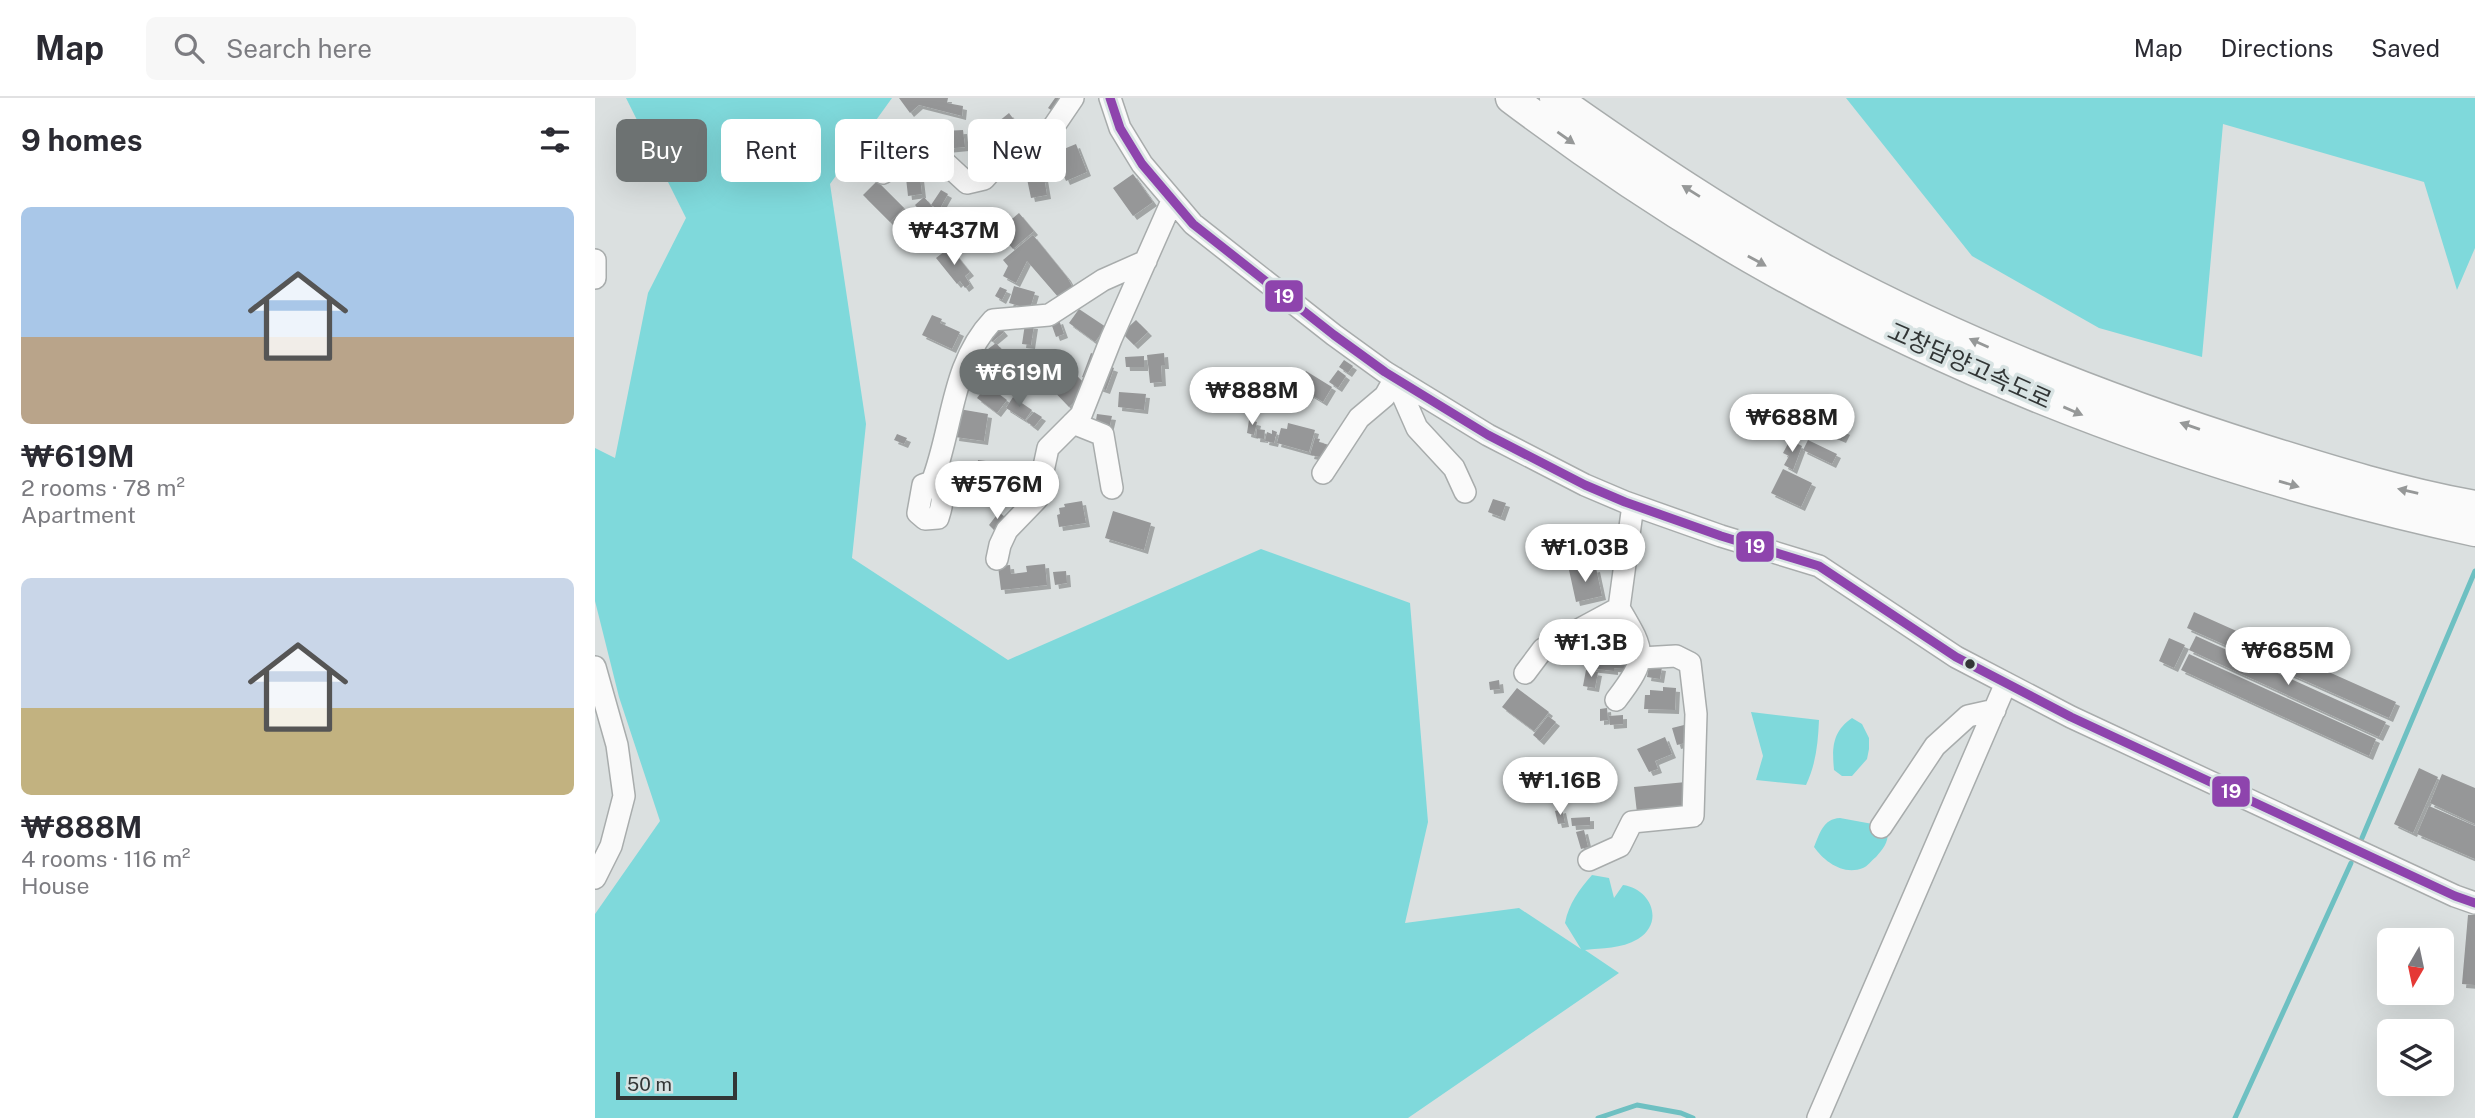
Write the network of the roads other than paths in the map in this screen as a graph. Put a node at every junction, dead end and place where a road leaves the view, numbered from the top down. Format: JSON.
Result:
{"nodes":[{"id":1,"x":1073,"y":98,"type":"edge"},
{"id":2,"x":1110,"y":98,"type":"edge"},
{"id":3,"x":1511,"y":98,"type":"edge"},
{"id":4,"x":1555,"y":98,"type":"edge"},
{"id":5,"x":954,"y":171,"type":"edge"},
{"id":6,"x":1172,"y":201,"type":"junction"},
{"id":7,"x":595,"y":260,"type":"edge"},
{"id":8,"x":1146,"y":261,"type":"junction"},
{"id":9,"x":595,"y":278,"type":"edge"},
{"id":10,"x":1395,"y":378,"type":"junction"},
{"id":11,"x":1073,"y":423,"type":"junction"},
{"id":12,"x":1323,"y":473,"type":"dead end"},
{"id":13,"x":932,"y":482,"type":"dead end"},
{"id":14,"x":1112,"y":488,"type":"dead end"},
{"id":15,"x":1465,"y":492,"type":"dead end"},
{"id":16,"x":1633,"y":505,"type":"junction"},
{"id":17,"x":2475,"y":506,"type":"edge"},
{"id":18,"x":2475,"y":531,"type":"edge"},
{"id":19,"x":997,"y":559,"type":"dead end"},
{"id":20,"x":1619,"y":608,"type":"junction"},
{"id":21,"x":1641,"y":658,"type":"junction"},
{"id":22,"x":595,"y":667,"type":"edge"},
{"id":23,"x":1525,"y":673,"type":"dead end"},
{"id":24,"x":2007,"y":683,"type":"junction"},
{"id":25,"x":1616,"y":700,"type":"dead end"},
{"id":26,"x":1995,"y":710,"type":"junction"},
{"id":27,"x":1881,"y":827,"type":"dead end"},
{"id":28,"x":1589,"y":860,"type":"dead end"},
{"id":29,"x":595,"y":878,"type":"edge"},
{"id":30,"x":2475,"y":903,"type":"edge"},
{"id":31,"x":1818,"y":1118,"type":"edge"}],
"edges":[{"from":1,"to":5,"type":"street"},
{"from":2,"to":6,"type":"street"},
{"from":3,"to":18,"type":"highway","name":"고창담양고속도로","one_way":true},
{"from":17,"to":4,"type":"highway","name":"고창담양고속도로","one_way":true},
{"from":6,"to":8,"type":"street"},
{"from":6,"to":10,"type":"street"},
{"from":7,"to":9,"type":"street"},
{"from":8,"to":11,"type":"street"},
{"from":8,"to":13,"type":"street"},
{"from":10,"to":12,"type":"street"},
{"from":10,"to":15,"type":"street"},
{"from":10,"to":16,"type":"street"},
{"from":11,"to":14,"type":"street"},
{"from":11,"to":19,"type":"street"},
{"from":16,"to":20,"type":"street"},
{"from":16,"to":24,"type":"street"},
{"from":20,"to":21,"type":"street"},
{"from":20,"to":23,"type":"street"},
{"from":21,"to":25,"type":"street"},
{"from":21,"to":28,"type":"street"},
{"from":22,"to":29,"type":"street"},
{"from":24,"to":26,"type":"street"},
{"from":24,"to":30,"type":"street"},
{"from":26,"to":27,"type":"street"},
{"from":26,"to":31,"type":"street"}]}
